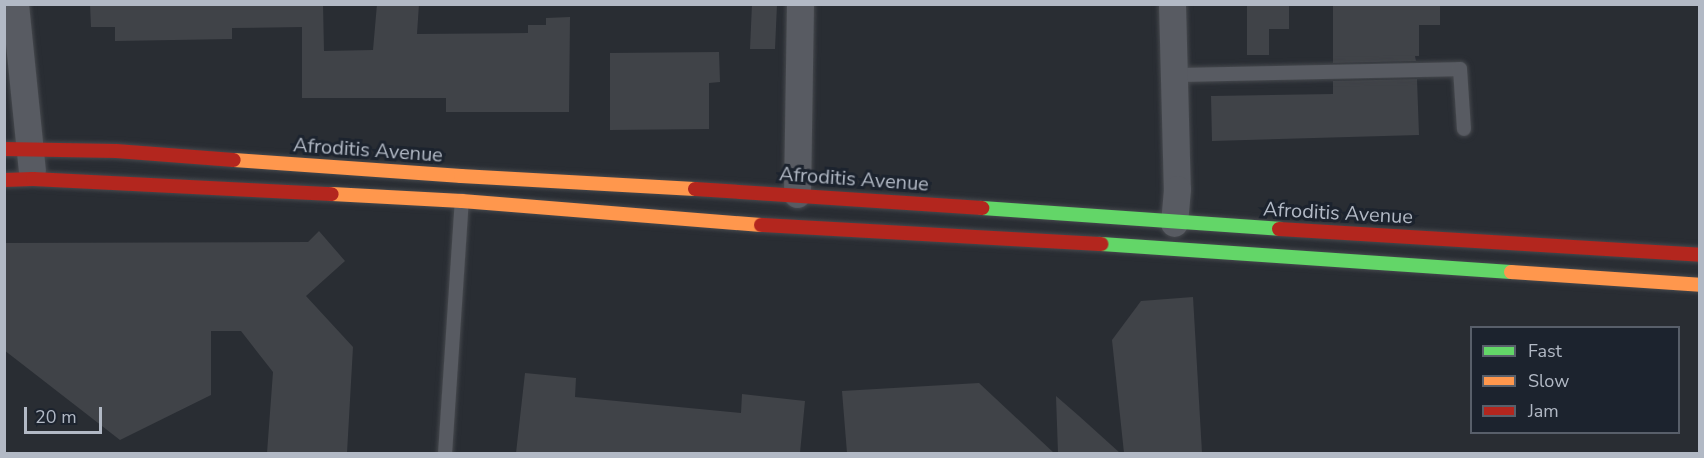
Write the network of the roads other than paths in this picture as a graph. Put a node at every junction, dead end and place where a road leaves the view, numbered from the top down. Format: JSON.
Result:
{"nodes":[{"id":1,"x":15,"y":4,"type":"edge"},
{"id":2,"x":800,"y":4,"type":"edge"},
{"id":3,"x":1172,"y":4,"type":"edge"},
{"id":4,"x":1175,"y":75,"type":"junction"},
{"id":5,"x":1464,"y":129,"type":"dead end"},
{"id":6,"x":18,"y":148,"type":"edge"},
{"id":7,"x":33,"y":178,"type":"junction"},
{"id":8,"x":4,"y":180,"type":"edge"},
{"id":9,"x":797,"y":194,"type":"junction"},
{"id":10,"x":462,"y":201,"type":"junction"},
{"id":11,"x":1174,"y":222,"type":"junction"},
{"id":12,"x":1700,"y":255,"type":"edge"},
{"id":13,"x":1700,"y":285,"type":"edge"},
{"id":14,"x":445,"y":453,"type":"edge"}],
"edges":[{"from":1,"to":6,"type":"street"},
{"from":2,"to":9,"type":"street"},
{"from":3,"to":4,"type":"street"},
{"from":4,"to":5,"type":"lane"},
{"from":4,"to":11,"type":"street"},
{"from":6,"to":7,"type":"street"},
{"from":6,"to":9,"type":"main road","name":"Afroditis Avenue"},
{"from":7,"to":8,"type":"main road"},
{"from":7,"to":10,"type":"main road"},
{"from":9,"to":11,"type":"main road","name":"Afroditis Avenue"},
{"from":10,"to":13,"type":"main road"},
{"from":10,"to":14,"type":"lane"},
{"from":11,"to":12,"type":"main road","name":"Afroditis Avenue"}]}
